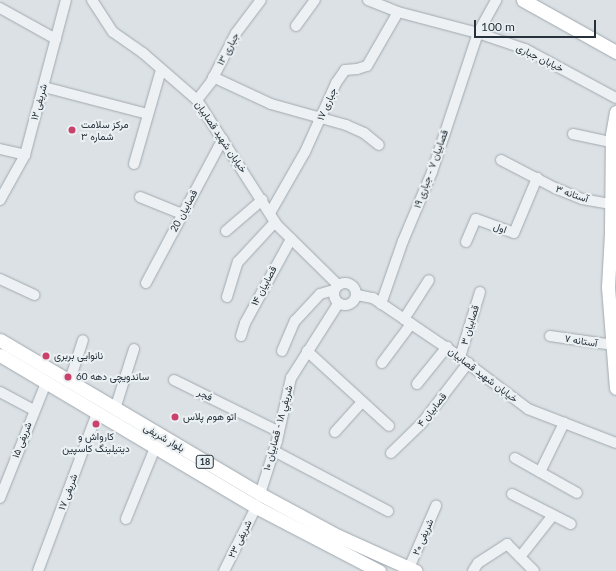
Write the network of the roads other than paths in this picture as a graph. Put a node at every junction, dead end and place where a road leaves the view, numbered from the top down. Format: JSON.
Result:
{"nodes":[{"id":1,"x":66,"y":0,"type":"edge"},
{"id":2,"x":92,"y":0,"type":"edge"},
{"id":3,"x":261,"y":0,"type":"edge"},
{"id":4,"x":314,"y":0,"type":"edge"},
{"id":5,"x":368,"y":0,"type":"edge"},
{"id":6,"x":496,"y":0,"type":"edge"},
{"id":7,"x":523,"y":0,"type":"edge"},
{"id":8,"x":0,"y":8,"type":"edge"},
{"id":9,"x":398,"y":12,"type":"junction"},
{"id":10,"x":296,"y":26,"type":"dead end"},
{"id":11,"x":478,"y":33,"type":"junction"},
{"id":12,"x":56,"y":39,"type":"junction"},
{"id":13,"x":616,"y":52,"type":"edge"},
{"id":14,"x":161,"y":70,"type":"junction"},
{"id":15,"x":213,"y":77,"type":"junction"},
{"id":16,"x":44,"y":87,"type":"junction"},
{"id":17,"x":616,"y":98,"type":"edge"},
{"id":18,"x":198,"y":100,"type":"junction"},
{"id":19,"x":616,"y":112,"type":"edge"},
{"id":20,"x":148,"y":114,"type":"junction"},
{"id":21,"x":320,"y":119,"type":"junction"},
{"id":22,"x":573,"y":134,"type":"dead end"},
{"id":23,"x":223,"y":139,"type":"junction"},
{"id":24,"x":612,"y":142,"type":"junction"},
{"id":25,"x":379,"y":145,"type":"dead end"},
{"id":26,"x":0,"y":149,"type":"edge"},
{"id":27,"x":25,"y":155,"type":"junction"},
{"id":28,"x":500,"y":160,"type":"dead end"},
{"id":29,"x":134,"y":164,"type":"dead end"},
{"id":30,"x":536,"y":178,"type":"junction"},
{"id":31,"x":140,"y":197,"type":"dead end"},
{"id":32,"x":0,"y":200,"type":"edge"},
{"id":33,"x":262,"y":200,"type":"junction"},
{"id":34,"x":610,"y":204,"type":"junction"},
{"id":35,"x":270,"y":213,"type":"junction"},
{"id":36,"x":182,"y":214,"type":"junction"},
{"id":37,"x":275,"y":222,"type":"junction"},
{"id":38,"x":226,"y":231,"type":"dead end"},
{"id":39,"x":613,"y":234,"type":"edge"},
{"id":40,"x":291,"y":239,"type":"junction"},
{"id":41,"x":466,"y":242,"type":"dead end"},
{"id":42,"x":0,"y":280,"type":"edge"},
{"id":43,"x":429,"y":280,"type":"dead end"},
{"id":44,"x":146,"y":283,"type":"dead end"},
{"id":45,"x":336,"y":288,"type":"junction"},
{"id":46,"x":480,"y":292,"type":"dead end"},
{"id":47,"x":35,"y":295,"type":"dead end"},
{"id":48,"x":357,"y":295,"type":"junction"},
{"id":49,"x":227,"y":297,"type":"dead end"},
{"id":50,"x":338,"y":304,"type":"junction"},
{"id":51,"x":381,"y":304,"type":"junction"},
{"id":52,"x":613,"y":312,"type":"edge"},
{"id":53,"x":408,"y":322,"type":"junction"},
{"id":54,"x":241,"y":336,"type":"dead end"},
{"id":55,"x":550,"y":336,"type":"dead end"},
{"id":56,"x":0,"y":340,"type":"edge"},
{"id":57,"x":83,"y":340,"type":"dead end"},
{"id":58,"x":612,"y":346,"type":"junction"},
{"id":59,"x":447,"y":348,"type":"junction"},
{"id":60,"x":134,"y":349,"type":"dead end"},
{"id":61,"x":282,"y":351,"type":"dead end"},
{"id":62,"x":307,"y":351,"type":"junction"},
{"id":63,"x":0,"y":355,"type":"edge"},
{"id":64,"x":464,"y":360,"type":"junction"},
{"id":65,"x":382,"y":363,"type":"dead end"},
{"id":66,"x":174,"y":380,"type":"dead end"},
{"id":67,"x":46,"y":383,"type":"junction"},
{"id":68,"x":69,"y":383,"type":"junction"},
{"id":69,"x":417,"y":384,"type":"dead end"},
{"id":70,"x":616,"y":384,"type":"edge"},
{"id":71,"x":616,"y":388,"type":"edge"},
{"id":72,"x":0,"y":392,"type":"edge"},
{"id":73,"x":362,"y":402,"type":"junction"},
{"id":74,"x":115,"y":409,"type":"junction"},
{"id":75,"x":34,"y":410,"type":"junction"},
{"id":76,"x":97,"y":413,"type":"junction"},
{"id":77,"x":564,"y":423,"type":"junction"},
{"id":78,"x":389,"y":426,"type":"dead end"},
{"id":79,"x":279,"y":432,"type":"junction"},
{"id":80,"x":335,"y":432,"type":"dead end"},
{"id":81,"x":616,"y":443,"type":"edge"},
{"id":82,"x":155,"y":448,"type":"junction"},
{"id":83,"x":274,"y":451,"type":"junction"},
{"id":84,"x":391,"y":453,"type":"dead end"},
{"id":85,"x":515,"y":458,"type":"dead end"},
{"id":86,"x":540,"y":472,"type":"junction"},
{"id":87,"x":577,"y":493,"type":"dead end"},
{"id":88,"x":260,"y":494,"type":"junction"},
{"id":89,"x":512,"y":494,"type":"dead end"},
{"id":90,"x":0,"y":498,"type":"edge"},
{"id":91,"x":436,"y":506,"type":"dead end"},
{"id":92,"x":256,"y":507,"type":"junction"},
{"id":93,"x":388,"y":511,"type":"dead end"},
{"id":94,"x":553,"y":515,"type":"junction"},
{"id":95,"x":126,"y":519,"type":"dead end"},
{"id":96,"x":571,"y":524,"type":"dead end"},
{"id":97,"x":520,"y":557,"type":"junction"},
{"id":98,"x":413,"y":570,"type":"edge"},
{"id":99,"x":38,"y":571,"type":"edge"},
{"id":100,"x":224,"y":571,"type":"edge"},
{"id":101,"x":379,"y":571,"type":"edge"},
{"id":102,"x":473,"y":571,"type":"edge"},
{"id":103,"x":534,"y":571,"type":"edge"}],
"edges":[{"from":1,"to":12,"type":"street","name":"شریفی ۱۲"},
{"from":2,"to":14,"type":"street","name":"خیابان شهید قصابیان"},
{"from":3,"to":15,"type":"street","name":"جباری ۱۳"},
{"from":4,"to":10,"type":"street"},
{"from":5,"to":9,"type":"street","name":"خیابان جباری"},
{"from":6,"to":11,"type":"street","name":"قصابيان ۷ - جباری ۱۹"},
{"from":7,"to":13,"type":"main road"},
{"from":8,"to":12,"type":"street"},
{"from":9,"to":11,"type":"street","name":"خیابان جباری"},
{"from":9,"to":21,"type":"street","name":"جباری ۱۷"},
{"from":11,"to":17,"type":"street","name":"خیابان جباری"},
{"from":11,"to":51,"type":"street","name":"قصابيان ۷ - جباری ۱۹"},
{"from":12,"to":16,"type":"street","name":"شریفی ۱۲"},
{"from":14,"to":18,"type":"street","name":"خیابان شهید قصابیان"},
{"from":14,"to":20,"type":"street"},
{"from":15,"to":18,"type":"street","name":"جباری ۱۳"},
{"from":15,"to":21,"type":"street"},
{"from":16,"to":20,"type":"street"},
{"from":16,"to":27,"type":"street","name":"شریفی ۱۲"},
{"from":18,"to":23,"type":"street","name":"خیابان شهید قصابیان"},
{"from":19,"to":24,"type":"main road"},
{"from":20,"to":29,"type":"street"},
{"from":21,"to":25,"type":"street"},
{"from":21,"to":35,"type":"street","name":"جباری ۱۷"},
{"from":22,"to":24,"type":"street"},
{"from":23,"to":33,"type":"street","name":"خیابان شهید قصابیان"},
{"from":23,"to":36,"type":"street","name":"قصابیان 20"},
{"from":24,"to":34,"type":"main road"},
{"from":26,"to":27,"type":"street"},
{"from":27,"to":32,"type":"street","name":"شریفی ۱۲"},
{"from":28,"to":30,"type":"street","name":"آستانه ۳"},
{"from":30,"to":34,"type":"street","name":"آستانه ۳"},
{"from":30,"to":41,"type":"street","name":"اول"},
{"from":31,"to":36,"type":"street"},
{"from":33,"to":35,"type":"street","name":"خیابان شهید قصابیان"},
{"from":33,"to":38,"type":"street"},
{"from":34,"to":39,"type":"main road"},
{"from":35,"to":37,"type":"street","name":"خیابان شهید قصابیان"},
{"from":36,"to":44,"type":"street","name":"قصابیان 20"},
{"from":37,"to":40,"type":"street","name":"خیابان شهید قصابیان"},
{"from":37,"to":49,"type":"street"},
{"from":39,"to":52,"type":"main road"},
{"from":40,"to":45,"type":"street","name":"خیابان شهید قصابیان"},
{"from":40,"to":54,"type":"street","name":"قصابیان ۱۴"},
{"from":42,"to":47,"type":"street"},
{"from":43,"to":53,"type":"street"},
{"from":45,"to":48,"type":"street"},
{"from":45,"to":50,"type":"street"},
{"from":45,"to":61,"type":"street"},
{"from":46,"to":64,"type":"street","name":"قصابیان ۳"},
{"from":48,"to":50,"type":"street"},
{"from":48,"to":51,"type":"street","name":"خیابان شهید قصابیان"},
{"from":50,"to":62,"type":"street","name":"شريفي ۱۸ - قصابیان ۱۰"},
{"from":51,"to":53,"type":"street","name":"خیابان شهید قصابیان"},
{"from":52,"to":58,"type":"main road"},
{"from":53,"to":59,"type":"street","name":"خیابان شهید قصابیان"},
{"from":53,"to":65,"type":"street"},
{"from":55,"to":58,"type":"street","name":"آستانه ۷"},
{"from":56,"to":68,"type":"main road","name":"بلوار شریفی","number":"18"},
{"from":57,"to":68,"type":"street"},
{"from":58,"to":70,"type":"main road"},
{"from":59,"to":64,"type":"street","name":"خیابان شهید قصابیان"},
{"from":59,"to":69,"type":"street"},
{"from":60,"to":74,"type":"street"},
{"from":62,"to":73,"type":"street"},
{"from":62,"to":79,"type":"street","name":"شريفي ۱۸ - قصابیان ۱۰"},
{"from":63,"to":67,"type":"main road","name":"بلوار شریفی","number":"18"},
{"from":64,"to":77,"type":"street","name":"خیابان شهید قصابیان"},
{"from":64,"to":84,"type":"street","name":"قصابیان ۴"},
{"from":66,"to":79,"type":"street","name":"فجر"},
{"from":67,"to":75,"type":"street","name":"شریفی ۱۵"},
{"from":67,"to":76,"type":"main road","name":"بلوار شریفی","number":"18"},
{"from":68,"to":74,"type":"main road","name":"بلوار شریفی","number":"18"},
{"from":70,"to":71,"type":"main road"},
{"from":72,"to":75,"type":"street"},
{"from":73,"to":78,"type":"street"},
{"from":73,"to":80,"type":"street"},
{"from":74,"to":88,"type":"main road","name":"بلوار شریفی","number":"18"},
{"from":75,"to":90,"type":"street","name":"شریفی ۱۵"},
{"from":76,"to":82,"type":"main road","name":"بلوار شریفی","number":"18"},
{"from":76,"to":99,"type":"street","name":"شریفی ۱۷"},
{"from":77,"to":81,"type":"street","name":"خیابان شهید قصابیان"},
{"from":77,"to":86,"type":"street"},
{"from":79,"to":83,"type":"street","name":"شريفي ۱۸ - قصابیان ۱۰"},
{"from":82,"to":92,"type":"main road","name":"بلوار شریفی","number":"18"},
{"from":82,"to":95,"type":"street"},
{"from":83,"to":88,"type":"street","name":"شريفي ۱۸ - قصابیان ۱۰"},
{"from":83,"to":93,"type":"street"},
{"from":85,"to":86,"type":"street"},
{"from":86,"to":87,"type":"street"},
{"from":88,"to":92,"type":"main road"},
{"from":88,"to":98,"type":"main road","name":"بلوار شریفی","number":"18"},
{"from":89,"to":94,"type":"street"},
{"from":91,"to":98,"type":"street","name":"شریفی ۲۰"},
{"from":92,"to":100,"type":"street","name":"شریفی ۲۳"},
{"from":92,"to":101,"type":"main road","name":"بلوار شریفی","number":"18"},
{"from":94,"to":96,"type":"street"},
{"from":94,"to":97,"type":"street"},
{"from":97,"to":102,"type":"street"},
{"from":97,"to":103,"type":"street"}]}
